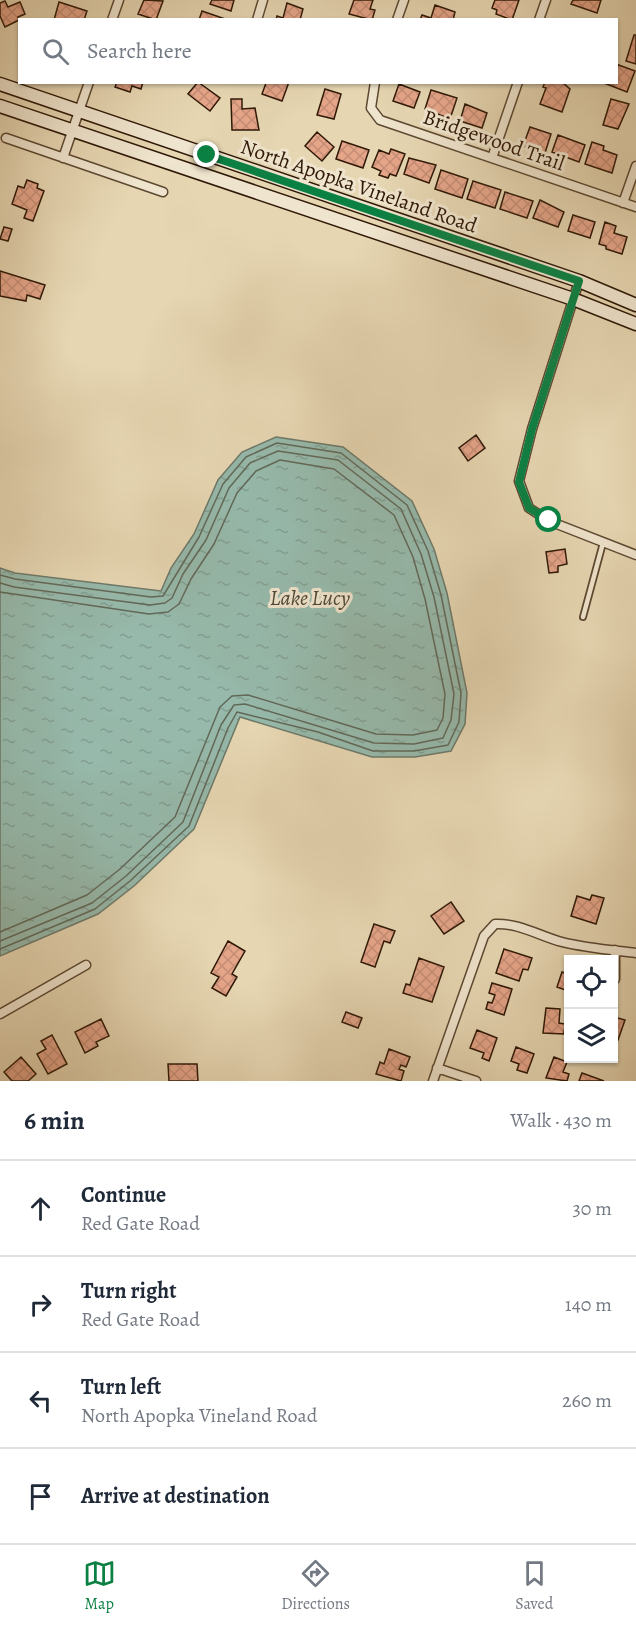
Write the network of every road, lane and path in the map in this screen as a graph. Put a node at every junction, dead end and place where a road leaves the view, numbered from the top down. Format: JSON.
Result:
{"nodes":[{"id":1,"x":119,"y":0,"type":"edge"},
{"id":2,"x":263,"y":0,"type":"edge"},
{"id":3,"x":404,"y":0,"type":"edge"},
{"id":4,"x":546,"y":0,"type":"edge"},
{"id":5,"x":113,"y":18,"type":"edge"},
{"id":6,"x":257,"y":18,"type":"edge"},
{"id":7,"x":398,"y":18,"type":"edge"},
{"id":8,"x":540,"y":18,"type":"edge"},
{"id":9,"x":0,"y":84,"type":"edge"},
{"id":10,"x":88,"y":84,"type":"edge"},
{"id":11,"x":375,"y":84,"type":"edge"},
{"id":12,"x":517,"y":84,"type":"edge"},
{"id":13,"x":0,"y":106,"type":"edge"},
{"id":14,"x":79,"y":111,"type":"junction"},
{"id":15,"x":72,"y":131,"type":"junction"},
{"id":16,"x":6,"y":138,"type":"dead end"},
{"id":17,"x":63,"y":158,"type":"junction"},
{"id":18,"x":492,"y":158,"type":"junction"},
{"id":19,"x":636,"y":166,"type":"edge"},
{"id":20,"x":163,"y":192,"type":"dead end"},
{"id":21,"x":623,"y":203,"type":"junction"},
{"id":22,"x":636,"y":207,"type":"edge"},
{"id":23,"x":579,"y":281,"type":"junction"},
{"id":24,"x":573,"y":299,"type":"junction"},
{"id":25,"x":636,"y":305,"type":"edge"},
{"id":26,"x":636,"y":324,"type":"edge"},
{"id":27,"x":603,"y":543,"type":"junction"},
{"id":28,"x":636,"y":555,"type":"edge"},
{"id":29,"x":583,"y":617,"type":"dead end"},
{"id":30,"x":615,"y":950,"type":"junction"},
{"id":31,"x":636,"y":953,"type":"edge"},
{"id":32,"x":615,"y":955,"type":"edge"},
{"id":33,"x":86,"y":965,"type":"dead end"},
{"id":34,"x":0,"y":1014,"type":"edge"},
{"id":35,"x":437,"y":1068,"type":"junction"},
{"id":36,"x":433,"y":1081,"type":"edge"},
{"id":37,"x":476,"y":1081,"type":"edge"}],
"edges":[{"from":1,"to":5,"type":"street"},
{"from":2,"to":6,"type":"street"},
{"from":3,"to":7,"type":"street"},
{"from":4,"to":8,"type":"street"},
{"from":9,"to":14,"type":"street","name":"North Apopka Vineland Road"},
{"from":10,"to":14,"type":"street"},
{"from":11,"to":18,"type":"street","name":"Bridgewood Trail"},
{"from":12,"to":18,"type":"street"},
{"from":13,"to":15,"type":"street","name":"North Apopka Vineland Road"},
{"from":14,"to":15,"type":"street"},
{"from":14,"to":23,"type":"street","name":"North Apopka Vineland Road"},
{"from":15,"to":17,"type":"street"},
{"from":15,"to":24,"type":"street","name":"North Apopka Vineland Road"},
{"from":16,"to":17,"type":"street"},
{"from":17,"to":20,"type":"street"},
{"from":18,"to":21,"type":"street","name":"Bridgewood Trail"},
{"from":19,"to":21,"type":"street"},
{"from":21,"to":22,"type":"street","name":"Bridgewood Trail"},
{"from":23,"to":24,"type":"street"},
{"from":23,"to":25,"type":"street","name":"North Apopka Vineland Road"},
{"from":24,"to":26,"type":"street","name":"North Apopka Vineland Road"},
{"from":24,"to":27,"type":"street"},
{"from":27,"to":28,"type":"street"},
{"from":27,"to":29,"type":"lane"},
{"from":30,"to":31,"type":"street"},
{"from":30,"to":32,"type":"street"},
{"from":30,"to":35,"type":"street"},
{"from":33,"to":34,"type":"street"},
{"from":35,"to":36,"type":"street"},
{"from":35,"to":37,"type":"street"}]}
